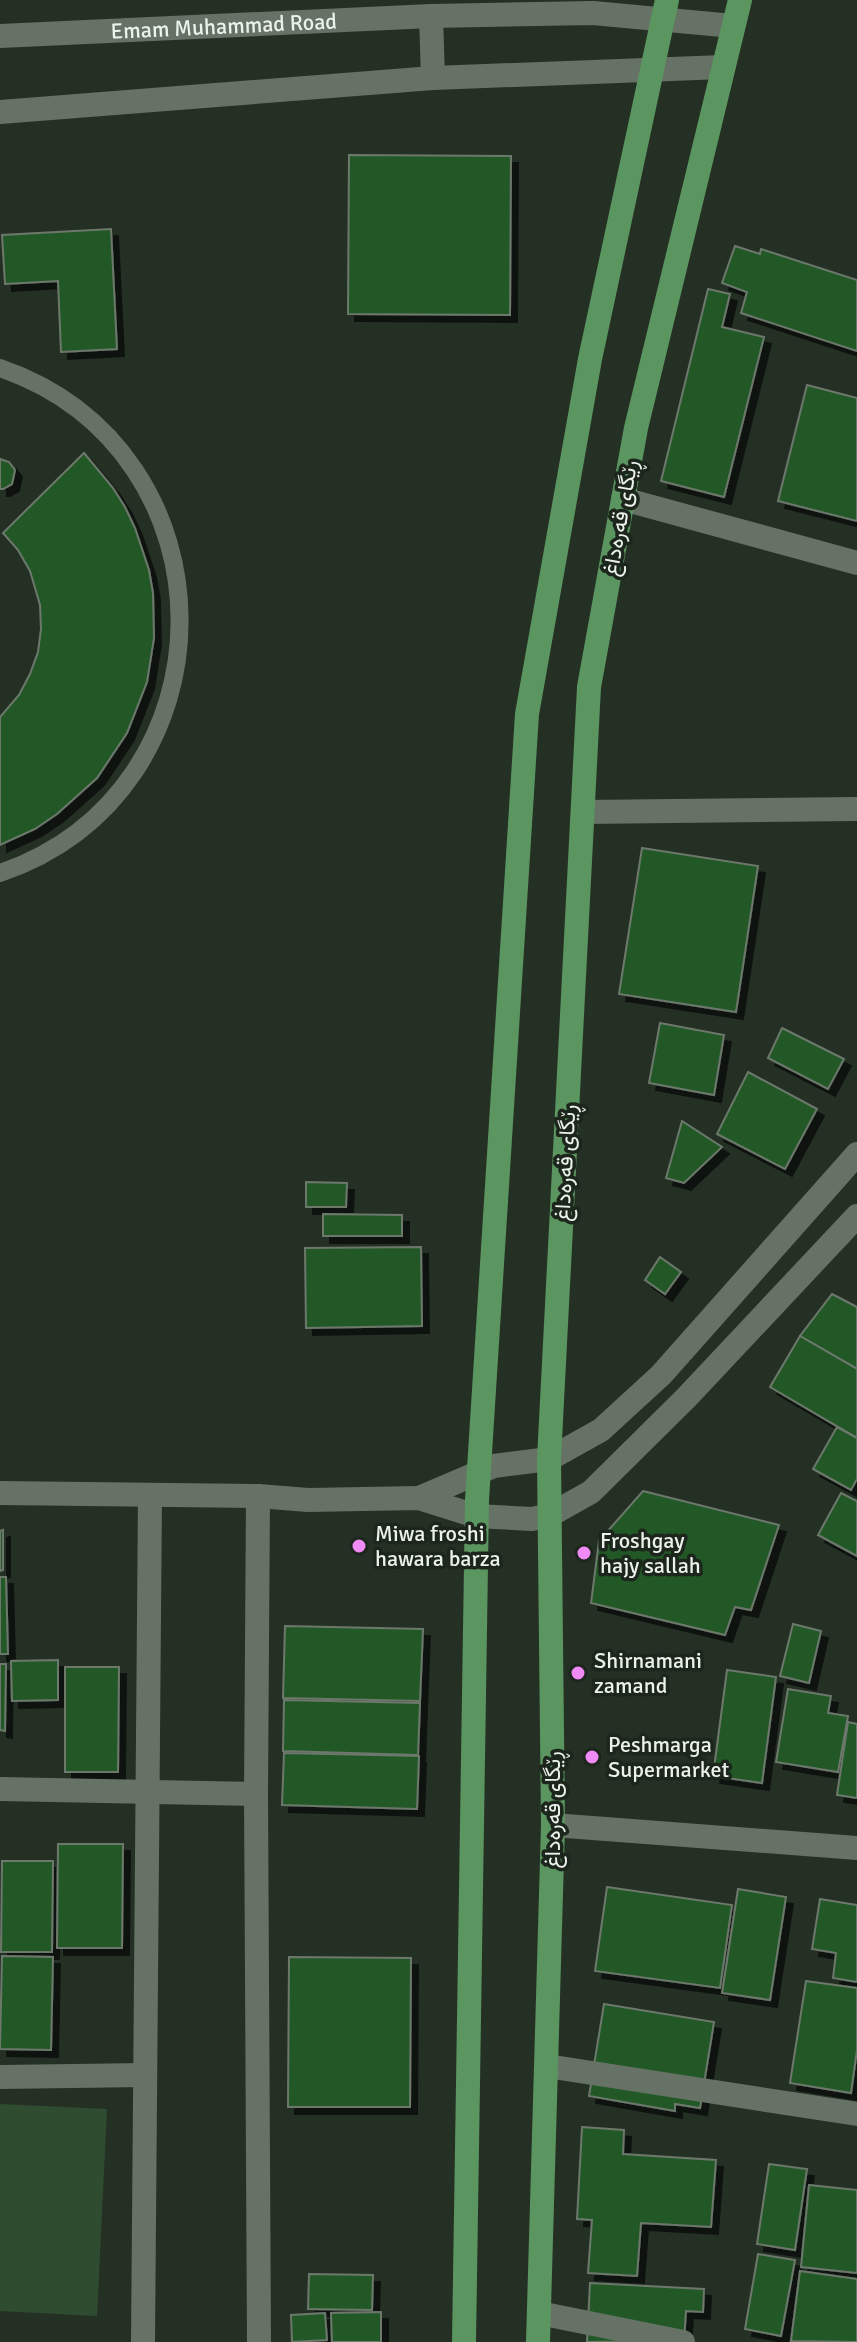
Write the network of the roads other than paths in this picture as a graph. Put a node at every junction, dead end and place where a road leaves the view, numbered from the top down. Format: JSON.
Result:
{"nodes":[{"id":1,"x":740,"y":0,"type":"edge"},
{"id":2,"x":665,"y":10,"type":"edge"},
{"id":3,"x":431,"y":16,"type":"junction"},
{"id":4,"x":733,"y":26,"type":"junction"},
{"id":5,"x":0,"y":36,"type":"edge"},
{"id":6,"x":723,"y":67,"type":"junction"},
{"id":7,"x":652,"y":69,"type":"junction"},
{"id":8,"x":433,"y":78,"type":"junction"},
{"id":9,"x":0,"y":112,"type":"edge"},
{"id":10,"x":0,"y":368,"type":"edge"},
{"id":11,"x":623,"y":499,"type":"junction"},
{"id":12,"x":857,"y":563,"type":"edge"},
{"id":13,"x":857,"y":809,"type":"edge"},
{"id":14,"x":584,"y":812,"type":"junction"},
{"id":15,"x":0,"y":873,"type":"edge"},
{"id":16,"x":857,"y":1154,"type":"edge"},
{"id":17,"x":857,"y":1216,"type":"edge"},
{"id":18,"x":549,"y":1459,"type":"junction"},
{"id":19,"x":480,"y":1471,"type":"junction"},
{"id":20,"x":0,"y":1493,"type":"edge"},
{"id":21,"x":150,"y":1495,"type":"junction"},
{"id":22,"x":258,"y":1496,"type":"junction"},
{"id":23,"x":419,"y":1498,"type":"junction"},
{"id":24,"x":550,"y":1515,"type":"junction"},
{"id":25,"x":476,"y":1516,"type":"junction"},
{"id":26,"x":0,"y":1789,"type":"edge"},
{"id":27,"x":147,"y":1792,"type":"junction"},
{"id":28,"x":256,"y":1794,"type":"junction"},
{"id":29,"x":553,"y":1825,"type":"junction"},
{"id":30,"x":857,"y":1848,"type":"edge"},
{"id":31,"x":547,"y":2066,"type":"junction"},
{"id":32,"x":145,"y":2075,"type":"junction"},
{"id":33,"x":0,"y":2077,"type":"edge"},
{"id":34,"x":857,"y":2114,"type":"edge"},
{"id":35,"x":539,"y":2313,"type":"junction"},
{"id":36,"x":143,"y":2342,"type":"edge"},
{"id":37,"x":259,"y":2342,"type":"edge"},
{"id":38,"x":464,"y":2342,"type":"edge"},
{"id":39,"x":538,"y":2342,"type":"edge"},
{"id":40,"x":683,"y":2342,"type":"edge"}],
"edges":[{"from":1,"to":4,"type":"main road","name":"ڕێگای قەرەداغ"},
{"from":2,"to":3,"type":"street","name":"Emam Muhammad Road"},
{"from":2,"to":4,"type":"street","name":"Emam Muhammad Road"},
{"from":2,"to":7,"type":"main road"},
{"from":3,"to":5,"type":"street","name":"Emam Muhammad Road"},
{"from":3,"to":8,"type":"street"},
{"from":4,"to":6,"type":"main road","name":"ڕێگای قەرەداغ"},
{"from":6,"to":7,"type":"street"},
{"from":6,"to":11,"type":"main road","name":"ڕێگای قەرەداغ"},
{"from":7,"to":8,"type":"street"},
{"from":7,"to":19,"type":"main road"},
{"from":8,"to":9,"type":"street"},
{"from":10,"to":15,"type":"lane"},
{"from":11,"to":12,"type":"street"},
{"from":11,"to":14,"type":"main road","name":"ڕێگای قەرەداغ"},
{"from":13,"to":14,"type":"street"},
{"from":14,"to":18,"type":"main road","name":"ڕێگای قەرەداغ"},
{"from":16,"to":18,"type":"street"},
{"from":17,"to":24,"type":"street"},
{"from":18,"to":19,"type":"street"},
{"from":18,"to":24,"type":"main road","name":"ڕێگای قەرەداغ"},
{"from":19,"to":23,"type":"street"},
{"from":19,"to":25,"type":"main road"},
{"from":20,"to":21,"type":"street"},
{"from":21,"to":22,"type":"street"},
{"from":21,"to":27,"type":"street"},
{"from":22,"to":23,"type":"street"},
{"from":22,"to":28,"type":"street"},
{"from":23,"to":25,"type":"street"},
{"from":24,"to":25,"type":"street"},
{"from":24,"to":29,"type":"main road","name":"ڕێگای قەرەداغ"},
{"from":25,"to":38,"type":"main road"},
{"from":26,"to":27,"type":"street"},
{"from":27,"to":28,"type":"street"},
{"from":27,"to":32,"type":"street"},
{"from":28,"to":37,"type":"street"},
{"from":29,"to":30,"type":"street"},
{"from":29,"to":31,"type":"main road","name":"ڕێگای قەرەداغ"},
{"from":31,"to":34,"type":"street"},
{"from":31,"to":35,"type":"main road","name":"ڕێگای قەرەداغ"},
{"from":32,"to":33,"type":"street"},
{"from":32,"to":36,"type":"street"},
{"from":35,"to":39,"type":"main road","name":"ڕێگای قەرەداغ"},
{"from":35,"to":40,"type":"street"}]}
